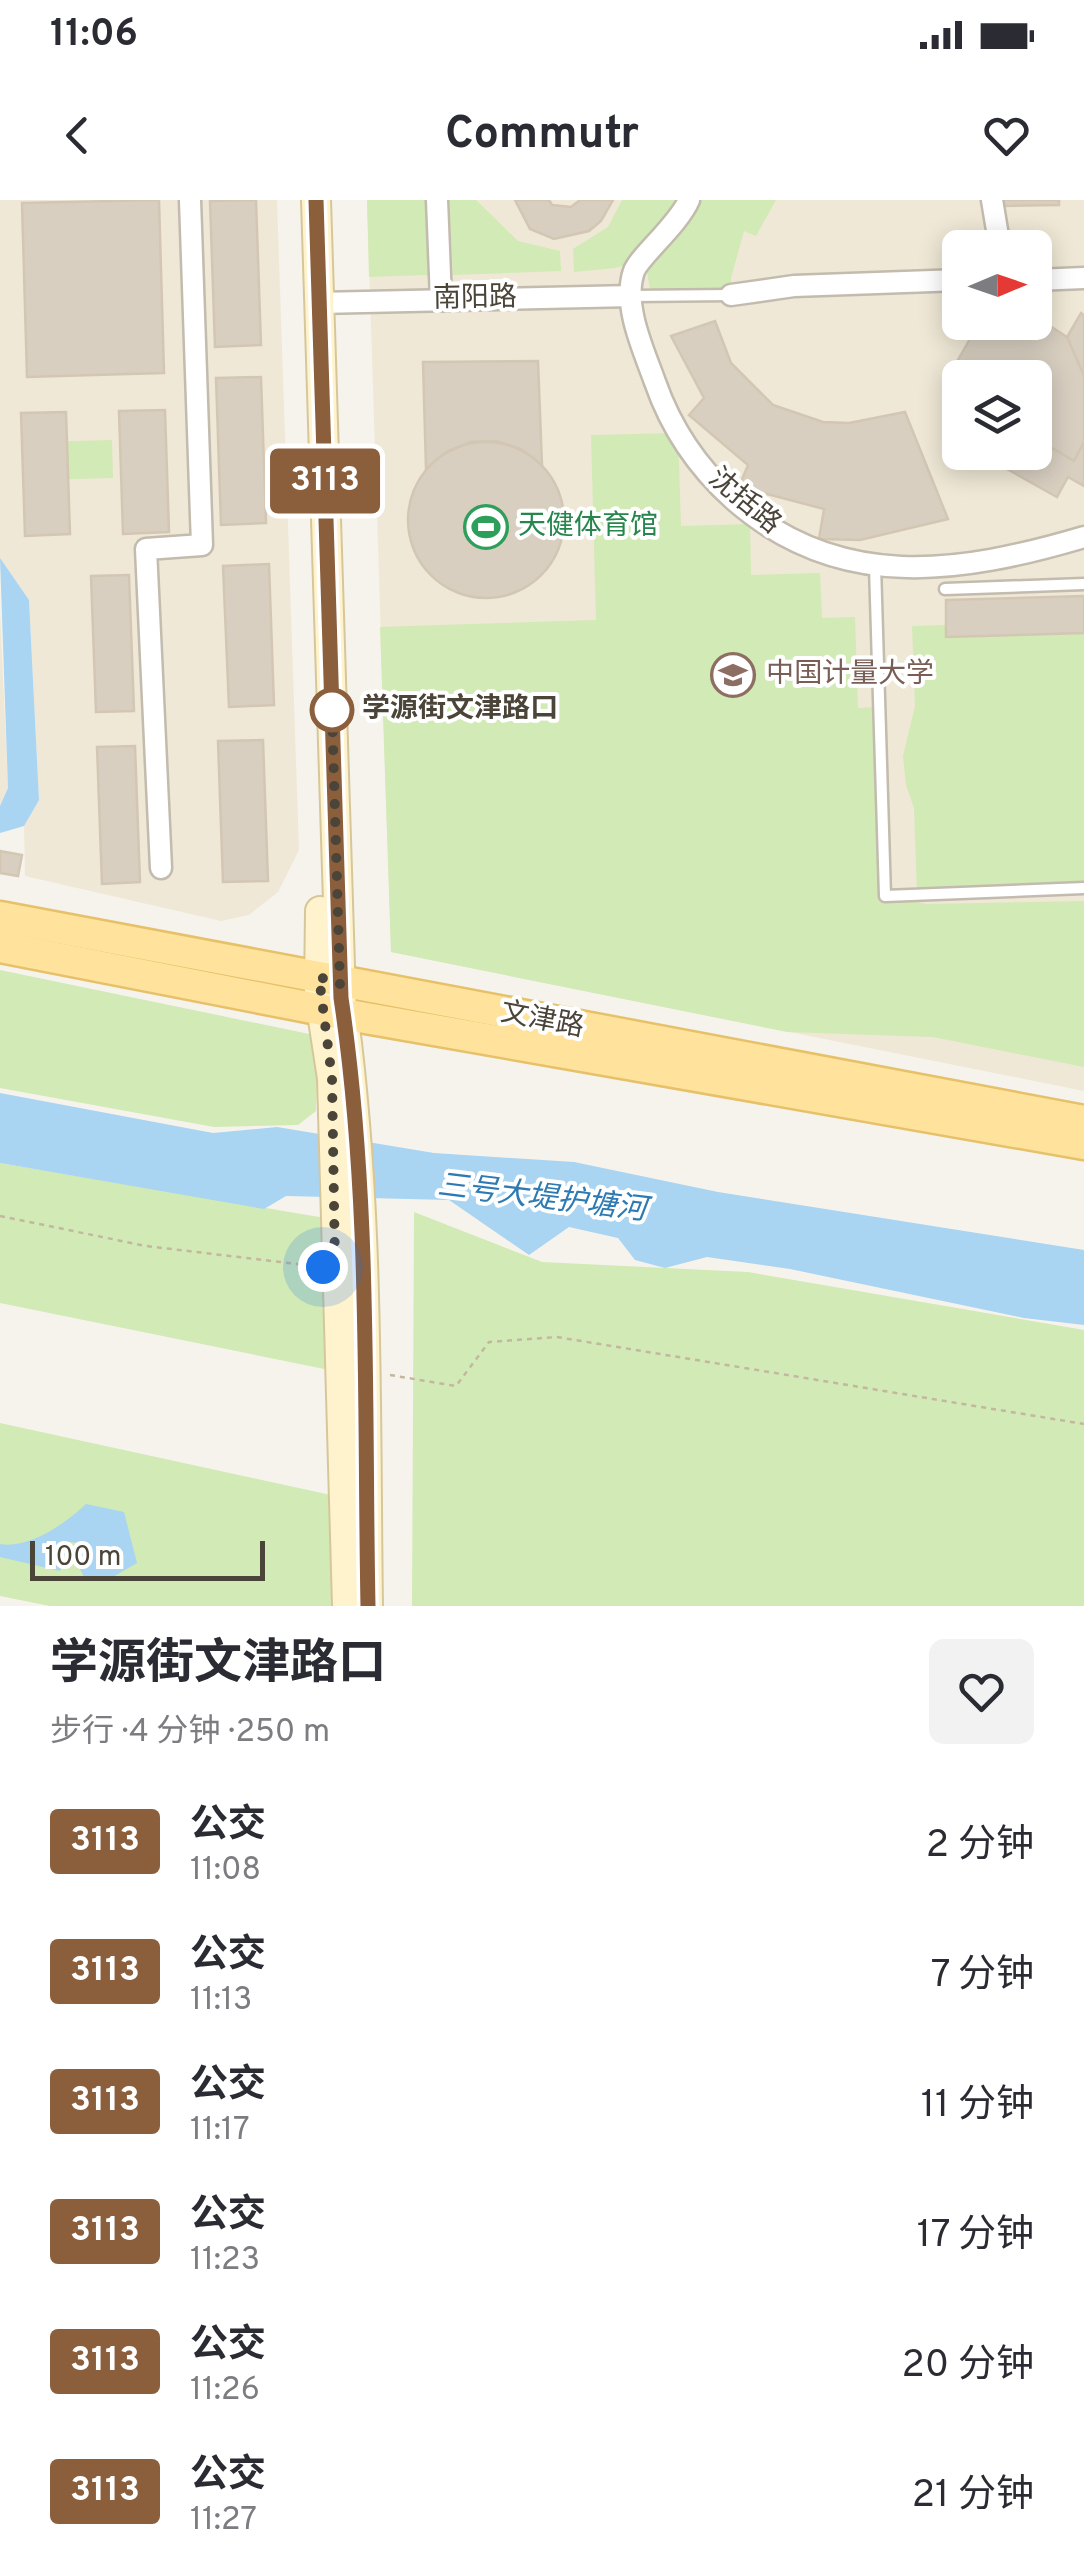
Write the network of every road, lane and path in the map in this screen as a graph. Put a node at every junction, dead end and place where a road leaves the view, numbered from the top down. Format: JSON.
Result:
{"nodes":[{"id":1,"x":190,"y":200,"type":"edge"},
{"id":2,"x":308,"y":200,"type":"edge"},
{"id":3,"x":316,"y":200,"type":"edge"},
{"id":4,"x":437,"y":200,"type":"edge"},
{"id":5,"x":689,"y":200,"type":"edge"},
{"id":6,"x":992,"y":200,"type":"edge"},
{"id":7,"x":997,"y":230,"type":"edge"},
{"id":8,"x":1084,"y":278,"type":"edge"},
{"id":9,"x":1052,"y":279,"type":"edge"},
{"id":10,"x":942,"y":281,"type":"edge"},
{"id":11,"x":731,"y":294,"type":"joint"},
{"id":12,"x":632,"y":296,"type":"junction"},
{"id":13,"x":441,"y":300,"type":"junction"},
{"id":14,"x":319,"y":303,"type":"junction"},
{"id":15,"x":1084,"y":537,"type":"edge"},
{"id":16,"x":875,"y":566,"type":"junction"},
{"id":17,"x":1084,"y":584,"type":"edge"},
{"id":18,"x":945,"y":590,"type":"dead end"},
{"id":19,"x":162,"y":868,"type":"dead end"},
{"id":20,"x":1084,"y":888,"type":"edge"},
{"id":21,"x":0,"y":917,"type":"edge"},
{"id":22,"x":0,"y":947,"type":"edge"},
{"id":23,"x":331,"y":995,"type":"junction"},
{"id":24,"x":1084,"y":1122,"type":"edge"},
{"id":25,"x":1084,"y":1144,"type":"edge"},
{"id":26,"x":0,"y":1216,"type":"edge"},
{"id":27,"x":348,"y":1229,"type":"junction"},
{"id":28,"x":335,"y":1266,"type":"junction"},
{"id":29,"x":364,"y":1371,"type":"junction"},
{"id":30,"x":1084,"y":1424,"type":"edge"},
{"id":31,"x":346,"y":1606,"type":"edge"},
{"id":32,"x":368,"y":1606,"type":"edge"}],
"edges":[{"from":1,"to":19,"type":"street"},
{"from":2,"to":23,"type":"main road"},
{"from":3,"to":14,"type":"main road"},
{"from":4,"to":13,"type":"street"},
{"from":5,"to":12,"type":"street"},
{"from":6,"to":7,"type":"street"},
{"from":8,"to":9,"type":"street"},
{"from":10,"to":11,"type":"street"},
{"from":11,"to":12,"type":"lane"},
{"from":12,"to":13,"type":"street","name":"南阳路"},
{"from":12,"to":16,"type":"street","name":"沈括路"},
{"from":13,"to":14,"type":"street","name":"南阳路"},
{"from":14,"to":23,"type":"main road"},
{"from":15,"to":16,"type":"street","name":"沈括路"},
{"from":16,"to":20,"type":"lane"},
{"from":17,"to":18,"type":"lane"},
{"from":21,"to":23,"type":"main road","name":"文津路"},
{"from":22,"to":23,"type":"main road","name":"文津路"},
{"from":23,"to":24,"type":"main road","name":"文津路"},
{"from":23,"to":25,"type":"main road","name":"文津路"},
{"from":23,"to":27,"type":"main road"},
{"from":23,"to":27,"type":"main road"},
{"from":26,"to":28,"type":"path"},
{"from":27,"to":28,"type":"main road"},
{"from":27,"to":29,"type":"main road"},
{"from":28,"to":31,"type":"main road"},
{"from":29,"to":30,"type":"path"},
{"from":29,"to":32,"type":"main road"}]}
